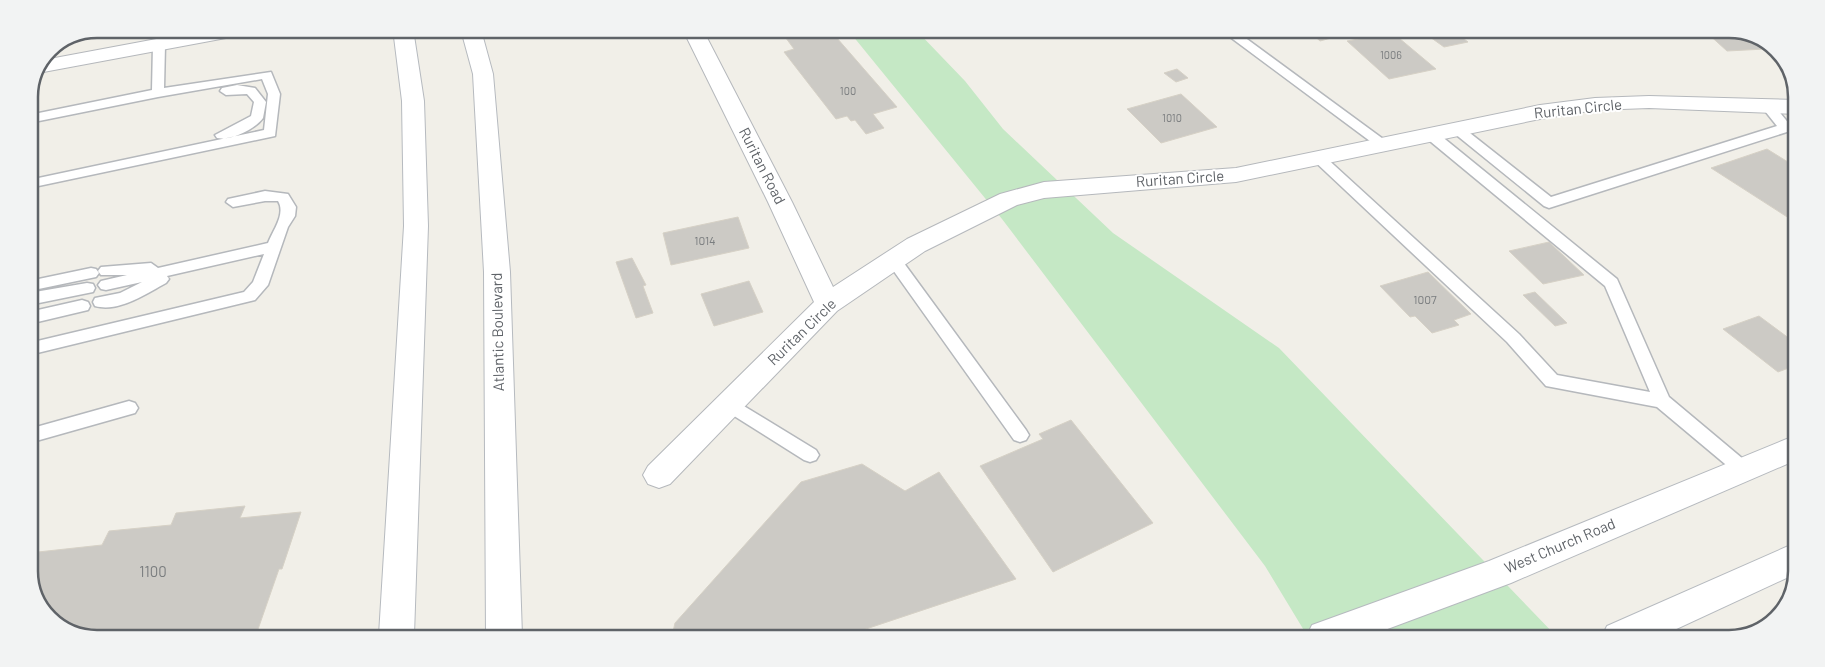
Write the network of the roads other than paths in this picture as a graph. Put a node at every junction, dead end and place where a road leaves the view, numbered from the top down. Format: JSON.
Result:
{"nodes":[{"id":1,"x":195,"y":38,"type":"edge"},
{"id":2,"x":405,"y":38,"type":"edge"},
{"id":3,"x":473,"y":38,"type":"edge"},
{"id":4,"x":697,"y":38,"type":"edge"},
{"id":5,"x":1238,"y":38,"type":"edge"},
{"id":6,"x":159,"y":45,"type":"junction"},
{"id":7,"x":46,"y":66,"type":"edge"},
{"id":8,"x":158,"y":93,"type":"junction"},
{"id":9,"x":38,"y":117,"type":"edge"},
{"id":10,"x":1787,"y":119,"type":"edge"},
{"id":11,"x":1787,"y":124,"type":"edge"},
{"id":12,"x":38,"y":128,"type":"edge"},
{"id":13,"x":1456,"y":129,"type":"junction"},
{"id":14,"x":1430,"y":134,"type":"junction"},
{"id":15,"x":1383,"y":144,"type":"junction"},
{"id":16,"x":1318,"y":158,"type":"junction"},
{"id":17,"x":38,"y":174,"type":"edge"},
{"id":18,"x":38,"y":182,"type":"edge"},
{"id":19,"x":233,"y":202,"type":"dead end"},
{"id":20,"x":273,"y":248,"type":"junction"},
{"id":21,"x":892,"y":258,"type":"junction"},
{"id":22,"x":180,"y":269,"type":"junction"},
{"id":23,"x":98,"y":279,"type":"junction"},
{"id":24,"x":38,"y":285,"type":"edge"},
{"id":25,"x":38,"y":296,"type":"edge"},
{"id":26,"x":101,"y":302,"type":"dead end"},
{"id":27,"x":828,"y":304,"type":"junction"},
{"id":28,"x":82,"y":306,"type":"dead end"},
{"id":29,"x":38,"y":316,"type":"edge"},
{"id":30,"x":38,"y":347,"type":"edge"},
{"id":31,"x":1662,"y":401,"type":"junction"},
{"id":32,"x":729,"y":404,"type":"junction"},
{"id":33,"x":129,"y":408,"type":"dead end"},
{"id":34,"x":38,"y":433,"type":"edge"},
{"id":35,"x":1020,"y":436,"type":"dead end"},
{"id":36,"x":1788,"y":451,"type":"edge"},
{"id":37,"x":810,"y":455,"type":"dead end"},
{"id":38,"x":1744,"y":469,"type":"junction"},
{"id":39,"x":659,"y":475,"type":"dead end"},
{"id":40,"x":1788,"y":561,"type":"edge"},
{"id":41,"x":397,"y":630,"type":"edge"},
{"id":42,"x":504,"y":630,"type":"edge"},
{"id":43,"x":1343,"y":630,"type":"edge"},
{"id":44,"x":1637,"y":630,"type":"edge"}],
"edges":[{"from":1,"to":6,"type":"main road"},
{"from":2,"to":41,"type":"main road"},
{"from":3,"to":42,"type":"main road","name":"Atlantic Boulevard"},
{"from":4,"to":27,"type":"main road","name":"Ruritan Road"},
{"from":5,"to":15,"type":"lane"},
{"from":6,"to":7,"type":"main road"},
{"from":6,"to":8,"type":"lane"},
{"from":8,"to":9,"type":"lane"},
{"from":8,"to":18,"type":"lane"},
{"from":10,"to":13,"type":"main road","name":"Ruritan Circle"},
{"from":11,"to":13,"type":"lane"},
{"from":12,"to":17,"type":"lane"},
{"from":13,"to":14,"type":"main road","name":"Ruritan Circle"},
{"from":14,"to":15,"type":"main road","name":"Ruritan Circle"},
{"from":14,"to":31,"type":"lane"},
{"from":15,"to":16,"type":"main road","name":"Ruritan Circle"},
{"from":16,"to":21,"type":"main road","name":"Ruritan Circle"},
{"from":16,"to":31,"type":"lane"},
{"from":19,"to":20,"type":"lane"},
{"from":20,"to":22,"type":"lane"},
{"from":20,"to":30,"type":"lane"},
{"from":21,"to":27,"type":"main road","name":"Ruritan Circle"},
{"from":21,"to":35,"type":"lane"},
{"from":22,"to":23,"type":"lane"},
{"from":22,"to":26,"type":"lane"},
{"from":23,"to":24,"type":"lane"},
{"from":23,"to":25,"type":"lane"},
{"from":27,"to":32,"type":"main road","name":"Ruritan Circle"},
{"from":28,"to":29,"type":"lane"},
{"from":31,"to":38,"type":"lane"},
{"from":32,"to":37,"type":"lane"},
{"from":32,"to":39,"type":"main road","name":"Ruritan Circle"},
{"from":33,"to":34,"type":"lane"},
{"from":36,"to":38,"type":"main road","name":"West Church Road"},
{"from":38,"to":43,"type":"main road","name":"West Church Road"},
{"from":40,"to":44,"type":"main road"}]}
